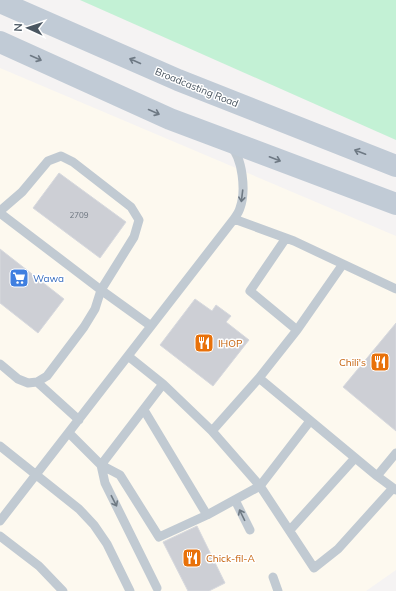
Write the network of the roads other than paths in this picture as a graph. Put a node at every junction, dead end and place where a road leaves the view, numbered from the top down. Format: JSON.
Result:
{"nodes":[{"id":1,"x":2,"y":7,"type":"edge"},
{"id":2,"x":0,"y":42,"type":"edge"},
{"id":3,"x":219,"y":138,"type":"junction"},
{"id":4,"x":396,"y":166,"type":"edge"},
{"id":5,"x":396,"y":204,"type":"edge"},
{"id":6,"x":0,"y":212,"type":"edge"},
{"id":7,"x":234,"y":219,"type":"junction"},
{"id":8,"x":286,"y":238,"type":"junction"},
{"id":9,"x":343,"y":264,"type":"junction"},
{"id":10,"x":396,"y":289,"type":"edge"},
{"id":11,"x":101,"y":290,"type":"junction"},
{"id":12,"x":151,"y":326,"type":"junction"},
{"id":13,"x":298,"y":330,"type":"junction"},
{"id":14,"x":128,"y":356,"type":"junction"},
{"id":15,"x":0,"y":364,"type":"edge"},
{"id":16,"x":259,"y":378,"type":"junction"},
{"id":17,"x":37,"y":382,"type":"junction"},
{"id":18,"x":163,"y":384,"type":"junction"},
{"id":19,"x":144,"y":410,"type":"junction"},
{"id":20,"x":79,"y":420,"type":"junction"},
{"id":21,"x":310,"y":421,"type":"junction"},
{"id":22,"x":212,"y":431,"type":"junction"},
{"id":23,"x":68,"y":433,"type":"junction"},
{"id":24,"x":0,"y":446,"type":"edge"},
{"id":25,"x":396,"y":453,"type":"edge"},
{"id":26,"x":355,"y":458,"type":"junction"},
{"id":27,"x":101,"y":465,"type":"junction"},
{"id":28,"x":36,"y":474,"type":"junction"},
{"id":29,"x":377,"y":476,"type":"junction"},
{"id":30,"x":260,"y":486,"type":"junction"},
{"id":31,"x":394,"y":489,"type":"edge"},
{"id":32,"x":235,"y":500,"type":"junction"},
{"id":33,"x":207,"y":515,"type":"junction"},
{"id":34,"x":0,"y":521,"type":"edge"},
{"id":35,"x":250,"y":530,"type":"dead end"},
{"id":36,"x":290,"y":530,"type":"junction"},
{"id":37,"x":0,"y":536,"type":"edge"},
{"id":38,"x":273,"y":578,"type":"dead end"},
{"id":39,"x":157,"y":588,"type":"dead end"},
{"id":40,"x":63,"y":591,"type":"edge"},
{"id":41,"x":130,"y":591,"type":"edge"},
{"id":42,"x":278,"y":591,"type":"edge"}],
"edges":[{"from":4,"to":1,"type":"main road","name":"Broadcasting Road","one_way":true},
{"from":2,"to":3,"type":"main road","one_way":true},
{"from":3,"to":5,"type":"main road","one_way":true},
{"from":3,"to":7,"type":"lane","one_way":true},
{"from":6,"to":11,"type":"lane"},
{"from":6,"to":11,"type":"lane"},
{"from":7,"to":8,"type":"lane"},
{"from":7,"to":12,"type":"lane"},
{"from":8,"to":9,"type":"lane"},
{"from":8,"to":13,"type":"lane"},
{"from":9,"to":10,"type":"lane"},
{"from":9,"to":13,"type":"lane"},
{"from":11,"to":12,"type":"lane"},
{"from":11,"to":17,"type":"lane"},
{"from":12,"to":14,"type":"lane"},
{"from":13,"to":16,"type":"lane"},
{"from":14,"to":18,"type":"lane"},
{"from":14,"to":20,"type":"lane"},
{"from":15,"to":17,"type":"lane"},
{"from":16,"to":21,"type":"lane"},
{"from":16,"to":22,"type":"lane"},
{"from":17,"to":20,"type":"lane"},
{"from":18,"to":19,"type":"lane"},
{"from":18,"to":22,"type":"lane"},
{"from":19,"to":27,"type":"lane"},
{"from":19,"to":33,"type":"lane"},
{"from":20,"to":23,"type":"lane"},
{"from":21,"to":26,"type":"lane"},
{"from":21,"to":30,"type":"lane"},
{"from":22,"to":30,"type":"lane"},
{"from":23,"to":27,"type":"lane"},
{"from":23,"to":28,"type":"lane"},
{"from":24,"to":28,"type":"lane"},
{"from":25,"to":29,"type":"lane"},
{"from":26,"to":29,"type":"lane"},
{"from":26,"to":36,"type":"lane"},
{"from":27,"to":33,"type":"lane"},
{"from":27,"to":39,"type":"lane","one_way":true},
{"from":28,"to":34,"type":"lane"},
{"from":28,"to":41,"type":"lane"},
{"from":29,"to":31,"type":"lane"},
{"from":30,"to":32,"type":"lane"},
{"from":30,"to":36,"type":"lane"},
{"from":31,"to":36,"type":"lane"},
{"from":32,"to":33,"type":"lane"},
{"from":35,"to":32,"type":"lane","one_way":true},
{"from":37,"to":40,"type":"lane"},
{"from":38,"to":42,"type":"lane"}]}
